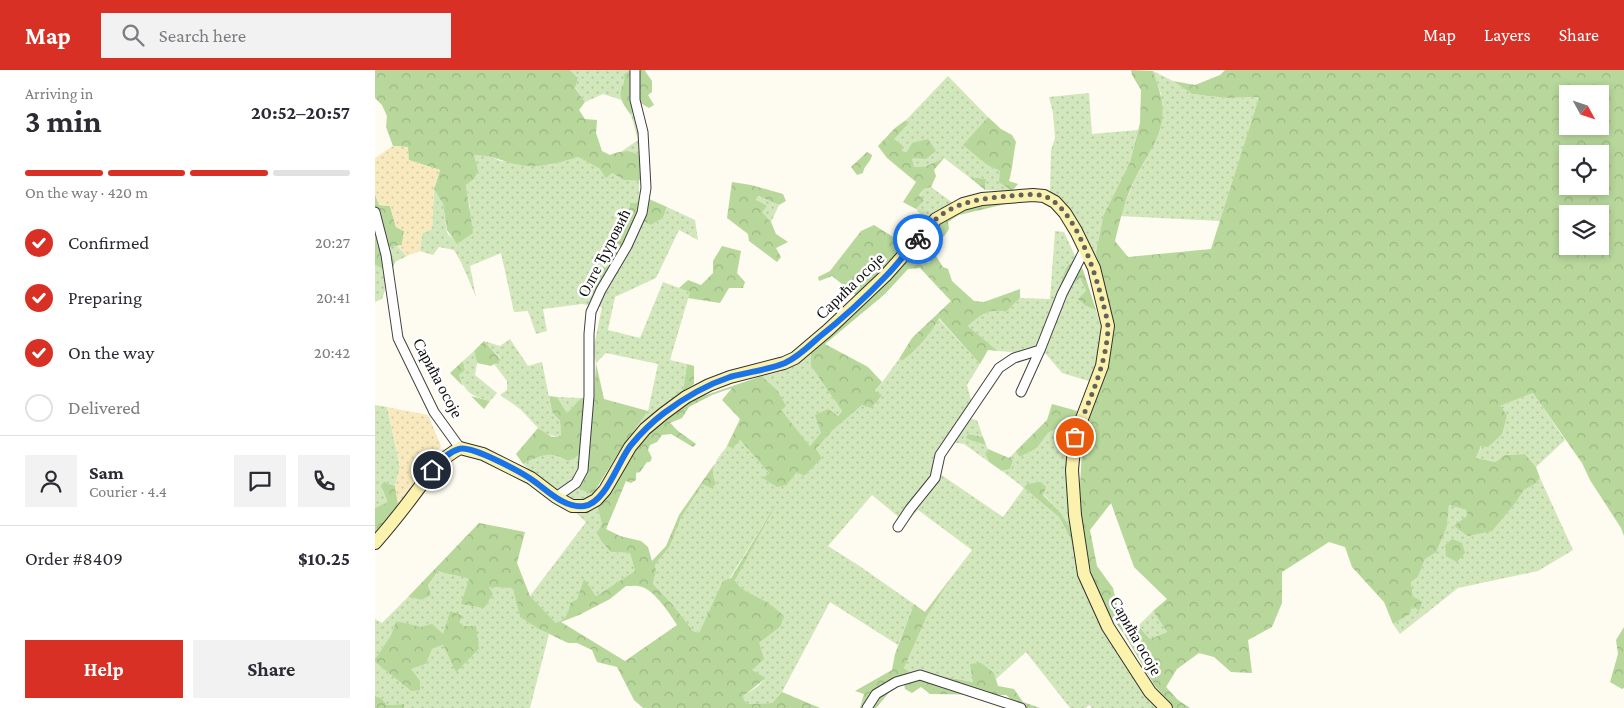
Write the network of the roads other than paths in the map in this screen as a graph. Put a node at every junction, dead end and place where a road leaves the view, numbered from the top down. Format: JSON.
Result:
{"nodes":[{"id":1,"x":635,"y":70,"type":"edge"},
{"id":2,"x":375,"y":212,"type":"edge"},
{"id":3,"x":1085,"y":249,"type":"junction"},
{"id":4,"x":1040,"y":350,"type":"junction"},
{"id":5,"x":1021,"y":392,"type":"dead end"},
{"id":6,"x":460,"y":448,"type":"junction"},
{"id":7,"x":556,"y":497,"type":"junction"},
{"id":8,"x":898,"y":527,"type":"dead end"},
{"id":9,"x":375,"y":543,"type":"edge"},
{"id":10,"x":1006,"y":705,"type":"edge"},
{"id":11,"x":867,"y":708,"type":"edge"},
{"id":12,"x":1021,"y":708,"type":"edge"},
{"id":13,"x":1166,"y":708,"type":"edge"}],
"edges":[{"from":1,"to":7,"type":"street","name":"Олге Ђуровић"},
{"from":2,"to":6,"type":"street","name":"Сарића осоје"},
{"from":3,"to":4,"type":"street"},
{"from":3,"to":7,"type":"street","name":"Сарића осоје"},
{"from":3,"to":13,"type":"street","name":"Сарића осоје"},
{"from":4,"to":5,"type":"street"},
{"from":4,"to":8,"type":"street"},
{"from":6,"to":7,"type":"street","name":"Сарића осоје"},
{"from":6,"to":9,"type":"street"},
{"from":10,"to":11,"type":"street"},
{"from":10,"to":12,"type":"street"}]}
